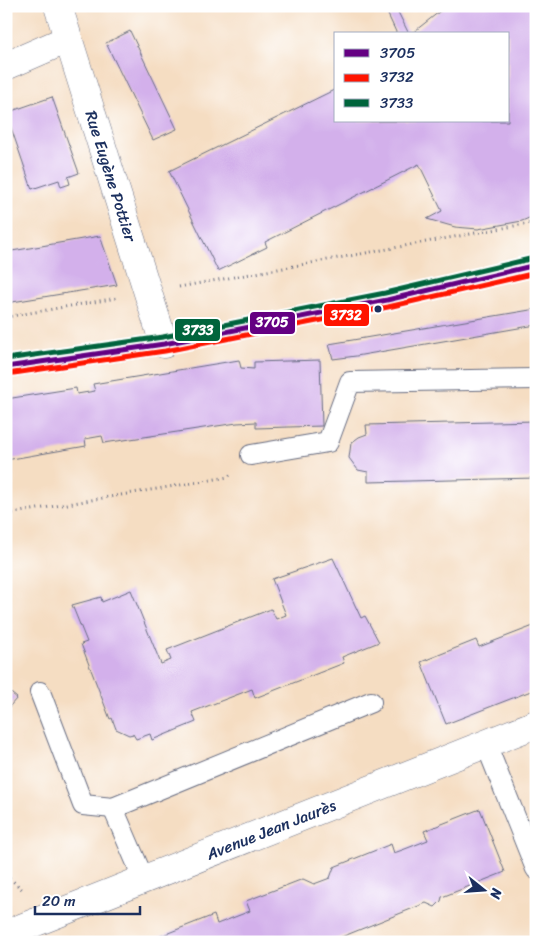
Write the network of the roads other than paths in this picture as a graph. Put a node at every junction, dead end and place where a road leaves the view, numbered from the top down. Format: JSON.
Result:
{"nodes":[{"id":1,"x":58,"y":6,"type":"edge"},
{"id":2,"x":68,"y":40,"type":"junction"},
{"id":3,"x":6,"y":66,"type":"edge"},
{"id":4,"x":536,"y":265,"type":"edge"},
{"id":5,"x":164,"y":344,"type":"junction"},
{"id":6,"x":6,"y":367,"type":"edge"},
{"id":7,"x":536,"y":380,"type":"edge"},
{"id":8,"x":251,"y":455,"type":"road end"},
{"id":9,"x":40,"y":692,"type":"dead end"},
{"id":10,"x":371,"y":702,"type":"dead end"},
{"id":11,"x":536,"y":724,"type":"edge"},
{"id":12,"x":486,"y":744,"type":"junction"},
{"id":13,"x":113,"y":808,"type":"junction"},
{"id":14,"x":536,"y":869,"type":"edge"},
{"id":15,"x":144,"y":880,"type":"junction"},
{"id":16,"x":6,"y":934,"type":"edge"}],
"edges":[{"from":1,"to":2,"type":"street","name":"Rue Eugène Pottier"},
{"from":2,"to":3,"type":"street"},
{"from":2,"to":5,"type":"street","name":"Rue Eugène Pottier"},
{"from":4,"to":5,"type":"lane"},
{"from":5,"to":6,"type":"lane"},
{"from":7,"to":8,"type":"lane"},
{"from":9,"to":13,"type":"lane"},
{"from":10,"to":13,"type":"lane"},
{"from":11,"to":12,"type":"street","name":"Avenue Jean Jaurès"},
{"from":12,"to":14,"type":"lane"},
{"from":12,"to":15,"type":"street","name":"Avenue Jean Jaurès"},
{"from":13,"to":15,"type":"lane"},
{"from":15,"to":16,"type":"street","name":"Avenue Jean Jaurès"}]}
